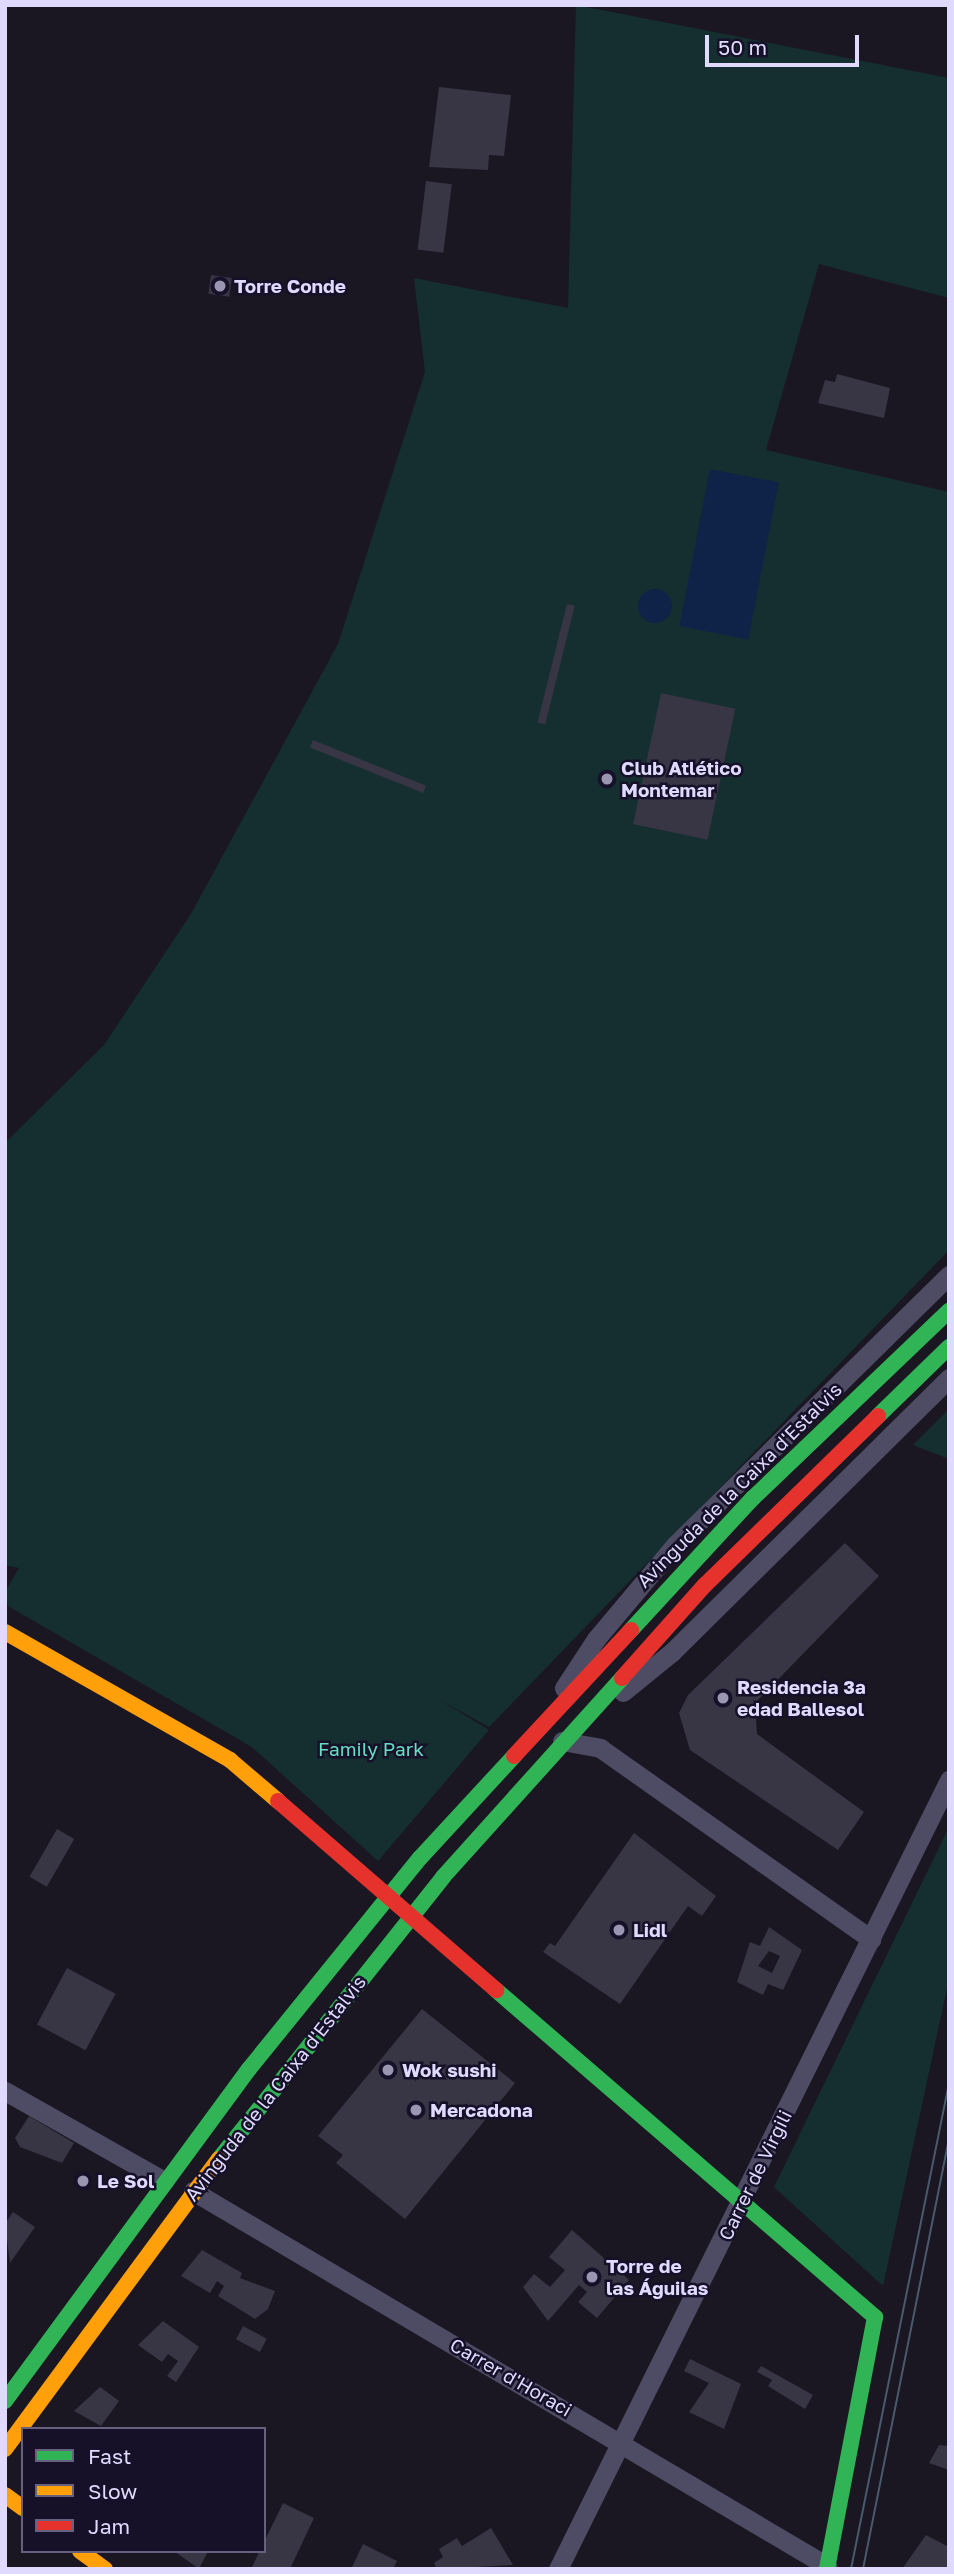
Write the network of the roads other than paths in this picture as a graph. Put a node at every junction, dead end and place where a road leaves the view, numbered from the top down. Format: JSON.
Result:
{"nodes":[{"id":1,"x":949,"y":1275,"type":"edge"},
{"id":2,"x":949,"y":1311,"type":"edge"},
{"id":3,"x":949,"y":1347,"type":"edge"},
{"id":4,"x":949,"y":1378,"type":"edge"},
{"id":5,"x":5,"y":1632,"type":"edge"},
{"id":6,"x":549,"y":1712,"type":"junction"},
{"id":7,"x":562,"y":1741,"type":"junction"},
{"id":8,"x":949,"y":1780,"type":"edge"},
{"id":9,"x":388,"y":1896,"type":"junction"},
{"id":10,"x":412,"y":1915,"type":"junction"},
{"id":11,"x":871,"y":1939,"type":"junction"},
{"id":12,"x":5,"y":2091,"type":"edge"},
{"id":13,"x":164,"y":2181,"type":"junction"},
{"id":14,"x":194,"y":2191,"type":"junction"},
{"id":15,"x":743,"y":2202,"type":"junction"},
{"id":16,"x":5,"y":2401,"type":"edge"},
{"id":17,"x":21,"y":2427,"type":"edge"},
{"id":18,"x":21,"y":2427,"type":"edge"},
{"id":19,"x":623,"y":2442,"type":"junction"},
{"id":20,"x":5,"y":2449,"type":"edge"},
{"id":21,"x":5,"y":2495,"type":"edge"},
{"id":22,"x":21,"y":2507,"type":"edge"},
{"id":23,"x":83,"y":2553,"type":"edge"},
{"id":24,"x":827,"y":2568,"type":"edge"},
{"id":25,"x":105,"y":2569,"type":"edge"},
{"id":26,"x":558,"y":2569,"type":"edge"}],
"edges":[{"from":1,"to":6,"type":"street","name":"Avinguda de la Caixa d'Estalvis"},
{"from":2,"to":6,"type":"main road","name":"Avinguda de la Caixa d'Estalvis"},
{"from":3,"to":7,"type":"main road","name":"Avinguda de la Caixa d'Estalvis"},
{"from":4,"to":7,"type":"street","name":"Avinguda de la Caixa d'Estalvis"},
{"from":5,"to":9,"type":"main road"},
{"from":6,"to":9,"type":"main road","name":"Avinguda de la Caixa d'Estalvis"},
{"from":7,"to":10,"type":"main road","name":"Avinguda de la Caixa d'Estalvis"},
{"from":7,"to":11,"type":"street"},
{"from":8,"to":11,"type":"street","name":"Carrer de Virgili"},
{"from":9,"to":10,"type":"main road"},
{"from":9,"to":13,"type":"main road","name":"Avinguda de la Caixa d'Estalvis"},
{"from":10,"to":14,"type":"main road","name":"Avinguda de la Caixa d'Estalvis"},
{"from":10,"to":15,"type":"main road"},
{"from":11,"to":15,"type":"street","name":"Carrer de Virgili"},
{"from":12,"to":13,"type":"street"},
{"from":13,"to":16,"type":"main road","name":"Avinguda de la Caixa d'Estalvis"},
{"from":14,"to":18,"type":"main road","name":"Avinguda de la Caixa d'Estalvis"},
{"from":14,"to":19,"type":"street","name":"Carrer d'Horaci"},
{"from":15,"to":19,"type":"street","name":"Carrer de Virgili"},
{"from":15,"to":24,"type":"main road"},
{"from":17,"to":20,"type":"main road","name":"Avinguda de la Caixa d'Estalvis"},
{"from":19,"to":24,"type":"street","name":"Carrer d'Horaci"},
{"from":19,"to":26,"type":"street","name":"Carrer de Virgili"},
{"from":21,"to":22,"type":"main road"},
{"from":23,"to":25,"type":"main road"}]}
